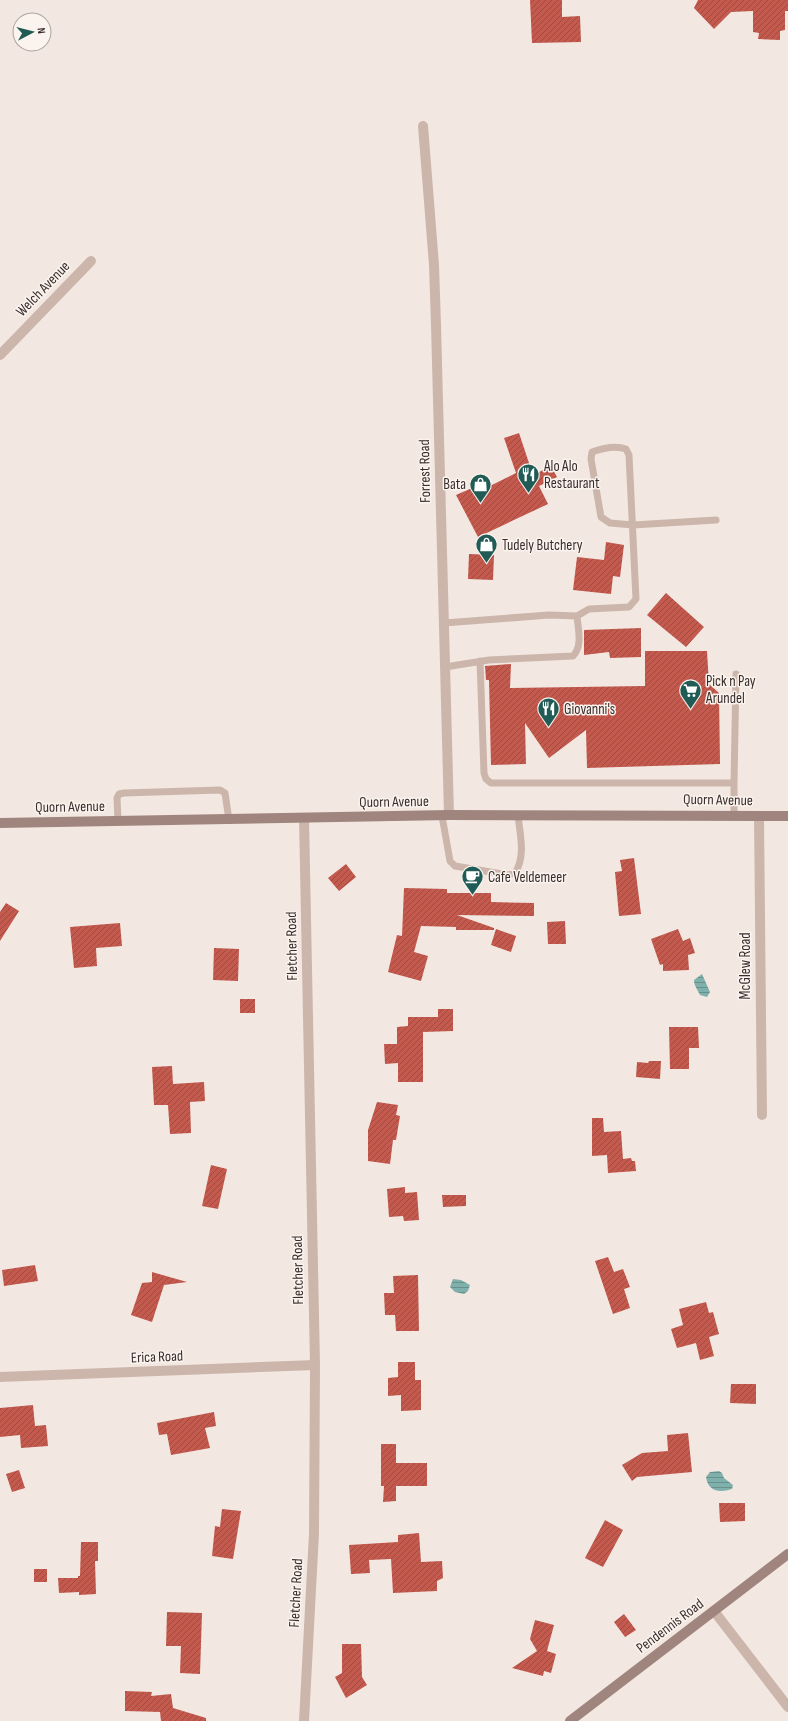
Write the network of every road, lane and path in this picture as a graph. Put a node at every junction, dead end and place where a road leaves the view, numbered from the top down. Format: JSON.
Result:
{"nodes":[{"id":1,"x":423,"y":126,"type":"dead end"},
{"id":2,"x":91,"y":261,"type":"dead end"},
{"id":3,"x":0,"y":356,"type":"edge"},
{"id":4,"x":716,"y":520,"type":"dead end"},
{"id":5,"x":633,"y":526,"type":"junction"},
{"id":6,"x":577,"y":616,"type":"junction"},
{"id":7,"x":444,"y":623,"type":"junction"},
{"id":8,"x":480,"y":661,"type":"junction"},
{"id":9,"x":445,"y":666,"type":"junction"},
{"id":10,"x":736,"y":674,"type":"dead end"},
{"id":11,"x":734,"y":783,"type":"junction"},
{"id":12,"x":518,"y":815,"type":"junction"},
{"id":13,"x":734,"y":815,"type":"junction"},
{"id":14,"x":445,"y":816,"type":"junction"},
{"id":15,"x":759,"y":816,"type":"junction"},
{"id":16,"x":788,"y":816,"type":"edge"},
{"id":17,"x":304,"y":818,"type":"junction"},
{"id":18,"x":229,"y":820,"type":"junction"},
{"id":19,"x":118,"y":821,"type":"junction"},
{"id":20,"x":0,"y":823,"type":"edge"},
{"id":21,"x":762,"y":1115,"type":"dead end"},
{"id":22,"x":315,"y":1366,"type":"junction"},
{"id":23,"x":0,"y":1377,"type":"edge"},
{"id":24,"x":788,"y":1554,"type":"edge"},
{"id":25,"x":714,"y":1611,"type":"junction"},
{"id":26,"x":788,"y":1707,"type":"edge"},
{"id":27,"x":304,"y":1721,"type":"edge"},
{"id":28,"x":570,"y":1721,"type":"edge"}],
"edges":[{"from":1,"to":7,"type":"street","name":"Forrest Road"},
{"from":2,"to":3,"type":"street","name":"Welch Avenue"},
{"from":4,"to":5,"type":"lane"},
{"from":5,"to":5,"type":"lane"},
{"from":5,"to":6,"type":"lane"},
{"from":6,"to":7,"type":"lane"},
{"from":6,"to":8,"type":"lane"},
{"from":7,"to":9,"type":"street","name":"Forrest Road"},
{"from":8,"to":9,"type":"lane"},
{"from":8,"to":11,"type":"lane"},
{"from":9,"to":14,"type":"street","name":"Forrest Road"},
{"from":10,"to":11,"type":"lane"},
{"from":11,"to":13,"type":"lane"},
{"from":12,"to":13,"type":"street","name":"Quorn Avenue"},
{"from":12,"to":14,"type":"street","name":"Quorn Avenue"},
{"from":12,"to":14,"type":"lane"},
{"from":13,"to":15,"type":"street","name":"Quorn Avenue"},
{"from":14,"to":17,"type":"street","name":"Quorn Avenue"},
{"from":15,"to":16,"type":"street","name":"Quorn Avenue"},
{"from":15,"to":21,"type":"street","name":"McGlew Road"},
{"from":17,"to":18,"type":"street","name":"Quorn Avenue"},
{"from":17,"to":22,"type":"street","name":"Fletcher Road"},
{"from":18,"to":19,"type":"street","name":"Quorn Avenue"},
{"from":18,"to":19,"type":"lane"},
{"from":19,"to":20,"type":"street","name":"Quorn Avenue"},
{"from":22,"to":23,"type":"street","name":"Erica Road"},
{"from":22,"to":27,"type":"street","name":"Fletcher Road"},
{"from":24,"to":25,"type":"street","name":"Pendennis Road"},
{"from":25,"to":26,"type":"street"},
{"from":25,"to":28,"type":"street","name":"Pendennis Road"}]}
